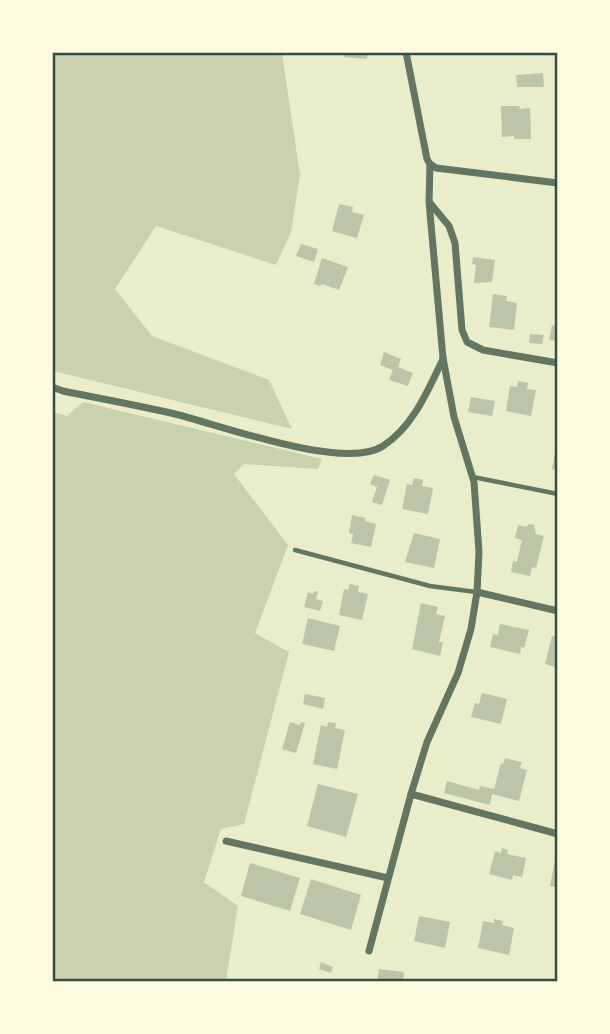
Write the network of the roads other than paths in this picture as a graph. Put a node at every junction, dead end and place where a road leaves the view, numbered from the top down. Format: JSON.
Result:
{"nodes":[{"id":1,"x":406,"y":52,"type":"edge"},
{"id":2,"x":430,"y":164,"type":"junction"},
{"id":3,"x":558,"y":183,"type":"edge"},
{"id":4,"x":429,"y":202,"type":"junction"},
{"id":5,"x":443,"y":358,"type":"junction"},
{"id":6,"x":558,"y":363,"type":"edge"},
{"id":7,"x":52,"y":387,"type":"edge"},
{"id":8,"x":473,"y":477,"type":"junction"},
{"id":9,"x":558,"y":494,"type":"edge"},
{"id":10,"x":295,"y":550,"type":"dead end"},
{"id":11,"x":477,"y":592,"type":"junction"},
{"id":12,"x":558,"y":611,"type":"edge"},
{"id":13,"x":411,"y":794,"type":"junction"},
{"id":14,"x":558,"y":834,"type":"edge"},
{"id":15,"x":226,"y":842,"type":"dead end"},
{"id":16,"x":388,"y":878,"type":"junction"},
{"id":17,"x":369,"y":951,"type":"dead end"}],
"edges":[{"from":1,"to":2,"type":"street"},
{"from":2,"to":3,"type":"street"},
{"from":2,"to":4,"type":"street"},
{"from":4,"to":5,"type":"street"},
{"from":4,"to":6,"type":"street"},
{"from":5,"to":7,"type":"street"},
{"from":5,"to":8,"type":"street"},
{"from":8,"to":9,"type":"lane"},
{"from":8,"to":11,"type":"street"},
{"from":10,"to":11,"type":"lane"},
{"from":11,"to":12,"type":"street"},
{"from":11,"to":13,"type":"street"},
{"from":13,"to":14,"type":"street"},
{"from":13,"to":16,"type":"street"},
{"from":15,"to":16,"type":"street"},
{"from":16,"to":17,"type":"street"}]}
